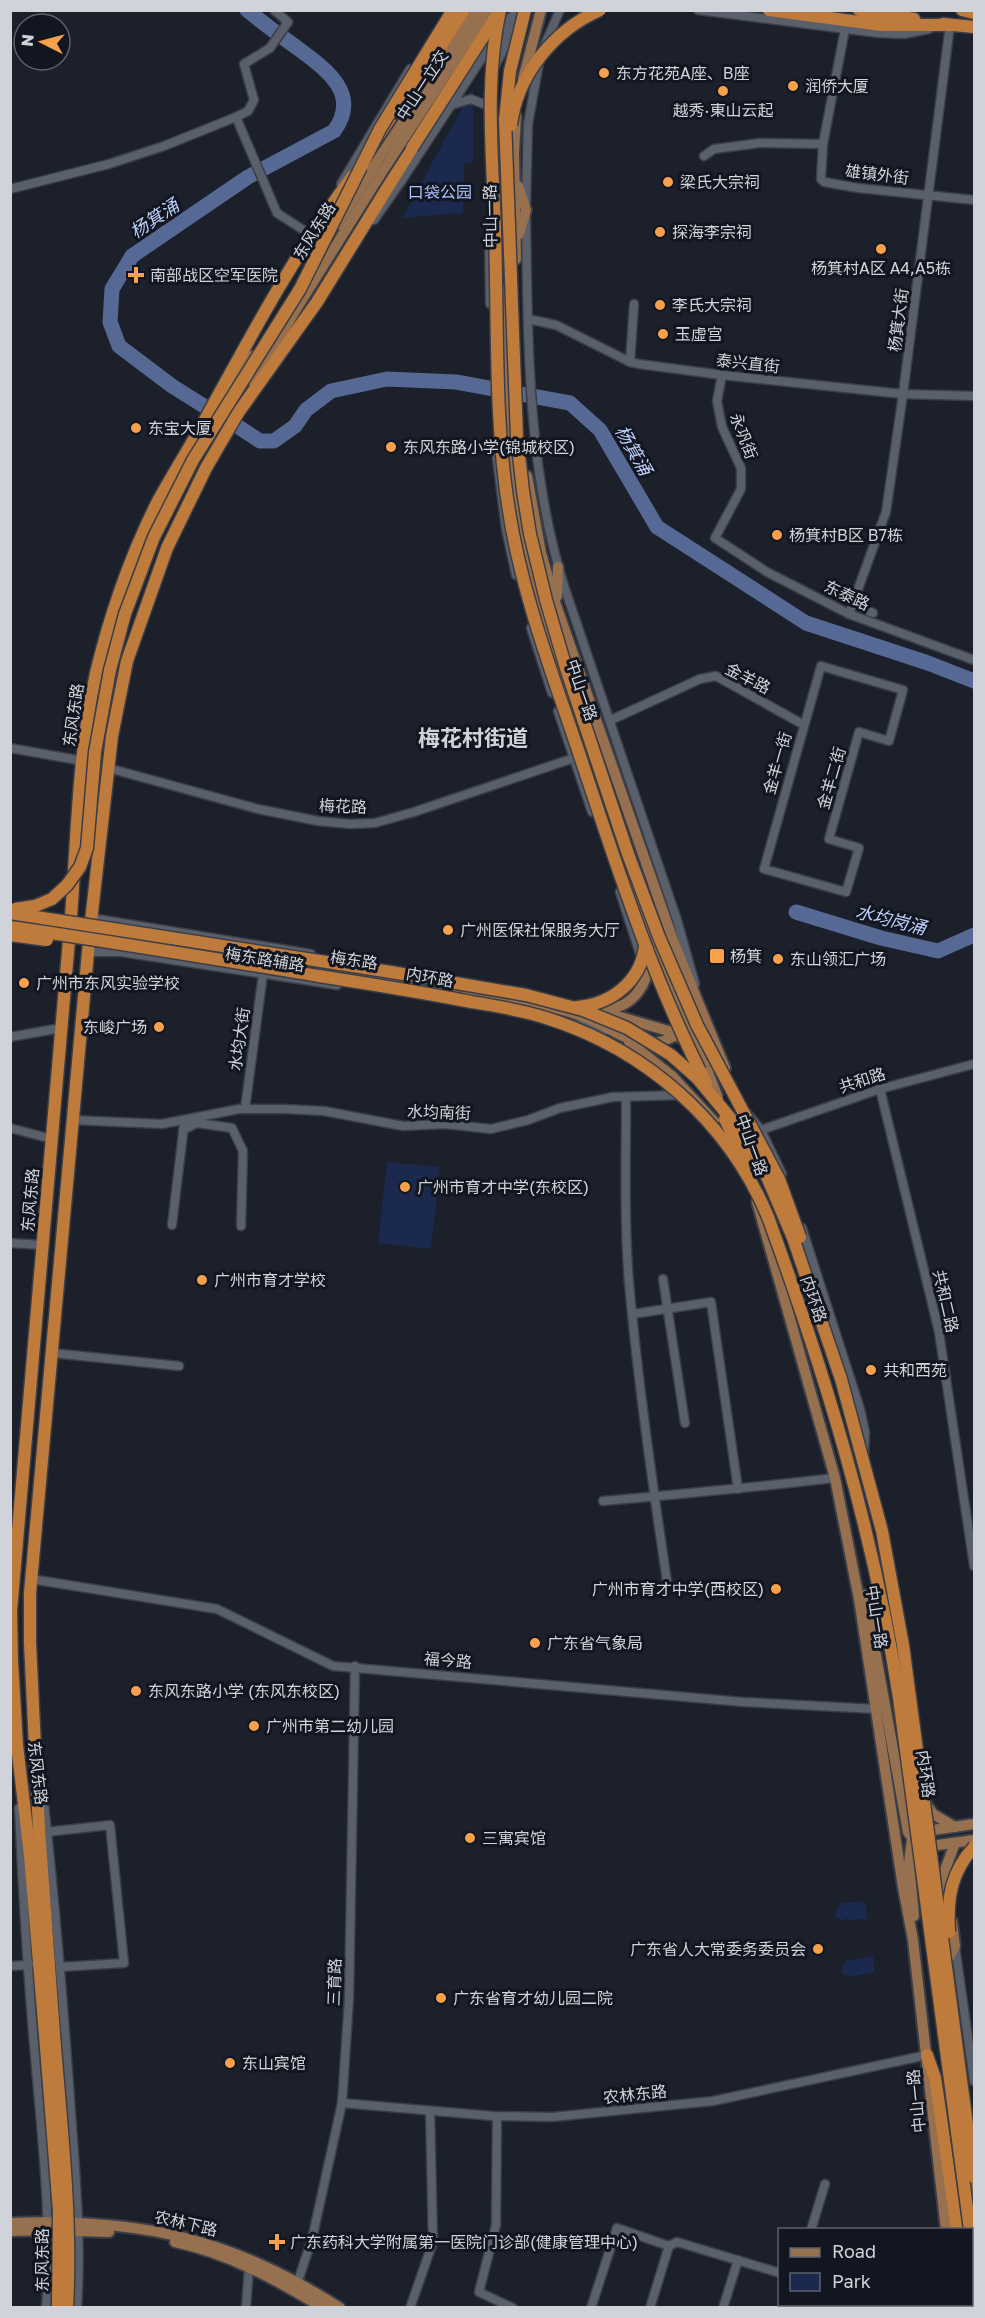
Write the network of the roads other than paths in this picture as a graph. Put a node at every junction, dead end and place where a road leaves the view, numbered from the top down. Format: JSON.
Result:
{"nodes":[{"id":1,"x":274,"y":10,"type":"edge"},
{"id":2,"x":447,"y":10,"type":"edge"},
{"id":3,"x":453,"y":10,"type":"edge"},
{"id":4,"x":464,"y":10,"type":"edge"},
{"id":5,"x":477,"y":10,"type":"edge"},
{"id":6,"x":488,"y":10,"type":"edge"},
{"id":7,"x":500,"y":10,"type":"edge"},
{"id":8,"x":541,"y":10,"type":"edge"},
{"id":9,"x":549,"y":10,"type":"edge"},
{"id":10,"x":560,"y":10,"type":"edge"},
{"id":11,"x":600,"y":10,"type":"edge"},
{"id":12,"x":698,"y":10,"type":"edge"},
{"id":13,"x":769,"y":10,"type":"edge"},
{"id":14,"x":859,"y":10,"type":"edge"},
{"id":15,"x":962,"y":10,"type":"edge"},
{"id":16,"x":521,"y":12,"type":"edge"},
{"id":17,"x":975,"y":13,"type":"edge"},
{"id":18,"x":950,"y":25,"type":"junction"},
{"id":19,"x":975,"y":27,"type":"edge"},
{"id":20,"x":845,"y":29,"type":"junction"},
{"id":21,"x":516,"y":87,"type":"junction"},
{"id":22,"x":451,"y":105,"type":"junction"},
{"id":23,"x":486,"y":105,"type":"junction"},
{"id":24,"x":236,"y":117,"type":"junction"},
{"id":25,"x":391,"y":124,"type":"junction"},
{"id":26,"x":823,"y":144,"type":"junction"},
{"id":27,"x":412,"y":148,"type":"junction"},
{"id":28,"x":704,"y":156,"type":"dead end"},
{"id":29,"x":511,"y":169,"type":"junction"},
{"id":30,"x":376,"y":172,"type":"junction"},
{"id":31,"x":10,"y":189,"type":"edge"},
{"id":32,"x":928,"y":195,"type":"junction"},
{"id":33,"x":975,"y":200,"type":"edge"},
{"id":34,"x":526,"y":210,"type":"junction"},
{"id":35,"x":323,"y":218,"type":"junction"},
{"id":36,"x":489,"y":233,"type":"junction"},
{"id":37,"x":505,"y":233,"type":"junction"},
{"id":38,"x":311,"y":235,"type":"junction"},
{"id":39,"x":516,"y":246,"type":"junction"},
{"id":40,"x":335,"y":273,"type":"junction"},
{"id":41,"x":634,"y":303,"type":"dead end"},
{"id":42,"x":528,"y":319,"type":"junction"},
{"id":43,"x":630,"y":362,"type":"junction"},
{"id":44,"x":722,"y":375,"type":"junction"},
{"id":45,"x":519,"y":387,"type":"junction"},
{"id":46,"x":903,"y":394,"type":"junction"},
{"id":47,"x":975,"y":396,"type":"edge"},
{"id":48,"x":514,"y":399,"type":"junction"},
{"id":49,"x":210,"y":412,"type":"junction"},
{"id":50,"x":238,"y":413,"type":"junction"},
{"id":51,"x":716,"y":538,"type":"joint"},
{"id":52,"x":558,"y":567,"type":"junction"},
{"id":53,"x":518,"y":582,"type":"junction"},
{"id":54,"x":537,"y":601,"type":"junction"},
{"id":55,"x":556,"y":605,"type":"junction"},
{"id":56,"x":854,"y":605,"type":"junction"},
{"id":57,"x":873,"y":613,"type":"dead end"},
{"id":58,"x":849,"y":614,"type":"junction"},
{"id":59,"x":975,"y":660,"type":"edge"},
{"id":60,"x":903,"y":690,"type":"joint"},
{"id":61,"x":592,"y":705,"type":"junction"},
{"id":62,"x":576,"y":720,"type":"junction"},
{"id":63,"x":611,"y":720,"type":"junction"},
{"id":64,"x":804,"y":725,"type":"junction"},
{"id":65,"x":582,"y":737,"type":"junction"},
{"id":66,"x":10,"y":748,"type":"edge"},
{"id":67,"x":574,"y":758,"type":"junction"},
{"id":68,"x":83,"y":761,"type":"junction"},
{"id":69,"x":592,"y":766,"type":"junction"},
{"id":70,"x":108,"y":768,"type":"junction"},
{"id":71,"x":622,"y":794,"type":"junction"},
{"id":72,"x":627,"y":854,"type":"junction"},
{"id":73,"x":846,"y":892,"type":"joint"},
{"id":74,"x":10,"y":912,"type":"edge"},
{"id":75,"x":91,"y":924,"type":"junction"},
{"id":76,"x":10,"y":925,"type":"edge"},
{"id":77,"x":71,"y":926,"type":"junction"},
{"id":78,"x":10,"y":935,"type":"edge"},
{"id":79,"x":650,"y":935,"type":"junction"},
{"id":80,"x":159,"y":949,"type":"junction"},
{"id":81,"x":88,"y":952,"type":"junction"},
{"id":82,"x":263,"y":974,"type":"junction"},
{"id":83,"x":367,"y":976,"type":"junction"},
{"id":84,"x":365,"y":989,"type":"junction"},
{"id":85,"x":641,"y":990,"type":"junction"},
{"id":86,"x":434,"y":995,"type":"junction"},
{"id":87,"x":698,"y":1003,"type":"junction"},
{"id":88,"x":600,"y":1011,"type":"junction"},
{"id":89,"x":61,"y":1028,"type":"junction"},
{"id":90,"x":614,"y":1031,"type":"junction"},
{"id":91,"x":683,"y":1031,"type":"junction"},
{"id":92,"x":10,"y":1036,"type":"edge"},
{"id":93,"x":975,"y":1064,"type":"edge"},
{"id":94,"x":880,"y":1089,"type":"junction"},
{"id":95,"x":690,"y":1095,"type":"junction"},
{"id":96,"x":626,"y":1097,"type":"junction"},
{"id":97,"x":741,"y":1107,"type":"junction"},
{"id":98,"x":245,"y":1109,"type":"junction"},
{"id":99,"x":185,"y":1119,"type":"junction"},
{"id":100,"x":73,"y":1120,"type":"junction"},
{"id":101,"x":10,"y":1128,"type":"edge"},
{"id":102,"x":183,"y":1130,"type":"junction"},
{"id":103,"x":761,"y":1130,"type":"junction"},
{"id":104,"x":52,"y":1139,"type":"junction"},
{"id":105,"x":738,"y":1146,"type":"junction"},
{"id":106,"x":762,"y":1162,"type":"junction"},
{"id":107,"x":759,"y":1195,"type":"junction"},
{"id":108,"x":172,"y":1225,"type":"dead end"},
{"id":109,"x":241,"y":1226,"type":"dead end"},
{"id":110,"x":806,"y":1239,"type":"junction"},
{"id":111,"x":10,"y":1243,"type":"edge"},
{"id":112,"x":42,"y":1245,"type":"junction"},
{"id":113,"x":663,"y":1279,"type":"dead end"},
{"id":114,"x":806,"y":1281,"type":"junction"},
{"id":115,"x":667,"y":1310,"type":"junction"},
{"id":116,"x":633,"y":1314,"type":"junction"},
{"id":117,"x":823,"y":1322,"type":"junction"},
{"id":118,"x":52,"y":1353,"type":"junction"},
{"id":119,"x":179,"y":1366,"type":"dead end"},
{"id":120,"x":685,"y":1423,"type":"dead end"},
{"id":121,"x":863,"y":1470,"type":"junction"},
{"id":122,"x":835,"y":1478,"type":"junction"},
{"id":123,"x":738,"y":1490,"type":"junction"},
{"id":124,"x":654,"y":1497,"type":"junction"},
{"id":125,"x":603,"y":1501,"type":"dead end"},
{"id":126,"x":842,"y":1507,"type":"junction"},
{"id":127,"x":972,"y":1522,"type":"edge"},
{"id":128,"x":975,"y":1566,"type":"edge"},
{"id":129,"x":31,"y":1580,"type":"junction"},
{"id":130,"x":666,"y":1581,"type":"dead end"},
{"id":131,"x":356,"y":1666,"type":"junction"},
{"id":132,"x":876,"y":1709,"type":"junction"},
{"id":133,"x":36,"y":1744,"type":"junction"},
{"id":134,"x":17,"y":1745,"type":"junction"},
{"id":135,"x":918,"y":1790,"type":"junction"},
{"id":136,"x":904,"y":1823,"type":"junction"},
{"id":137,"x":975,"y":1824,"type":"edge"},
{"id":138,"x":923,"y":1826,"type":"junction"},
{"id":139,"x":955,"y":1827,"type":"junction"},
{"id":140,"x":46,"y":1832,"type":"junction"},
{"id":141,"x":912,"y":1839,"type":"junction"},
{"id":142,"x":975,"y":1840,"type":"edge"},
{"id":143,"x":955,"y":1843,"type":"junction"},
{"id":144,"x":926,"y":1847,"type":"junction"},
{"id":145,"x":975,"y":1847,"type":"edge"},
{"id":146,"x":938,"y":1936,"type":"junction"},
{"id":147,"x":913,"y":1940,"type":"junction"},
{"id":148,"x":955,"y":1947,"type":"junction"},
{"id":149,"x":29,"y":1965,"type":"junction"},
{"id":150,"x":10,"y":1966,"type":"edge"},
{"id":151,"x":60,"y":1967,"type":"junction"},
{"id":152,"x":942,"y":1969,"type":"junction"},
{"id":153,"x":964,"y":2008,"type":"junction"},
{"id":154,"x":948,"y":2011,"type":"junction"},
{"id":155,"x":955,"y":2029,"type":"junction"},
{"id":156,"x":50,"y":2034,"type":"junction"},
{"id":157,"x":927,"y":2055,"type":"junction"},
{"id":158,"x":975,"y":2081,"type":"edge"},
{"id":159,"x":342,"y":2103,"type":"junction"},
{"id":160,"x":430,"y":2111,"type":"junction"},
{"id":161,"x":497,"y":2116,"type":"junction"},
{"id":162,"x":74,"y":2160,"type":"junction"},
{"id":163,"x":44,"y":2163,"type":"junction"},
{"id":164,"x":975,"y":2177,"type":"edge"},
{"id":165,"x":825,"y":2184,"type":"dead end"},
{"id":166,"x":975,"y":2204,"type":"edge"},
{"id":167,"x":10,"y":2223,"type":"edge"},
{"id":168,"x":48,"y":2226,"type":"junction"},
{"id":169,"x":79,"y":2226,"type":"junction"},
{"id":170,"x":811,"y":2228,"type":"edge"},
{"id":171,"x":946,"y":2228,"type":"edge"},
{"id":172,"x":957,"y":2228,"type":"edge"},
{"id":173,"x":970,"y":2228,"type":"edge"},
{"id":174,"x":10,"y":2231,"type":"edge"},
{"id":175,"x":669,"y":2246,"type":"junction"},
{"id":176,"x":738,"y":2260,"type":"junction"},
{"id":177,"x":249,"y":2268,"type":"junction"},
{"id":178,"x":778,"y":2272,"type":"edge"},
{"id":179,"x":296,"y":2287,"type":"junction"},
{"id":180,"x":46,"y":2307,"type":"edge"},
{"id":181,"x":58,"y":2307,"type":"edge"},
{"id":182,"x":67,"y":2307,"type":"edge"},
{"id":183,"x":77,"y":2307,"type":"edge"},
{"id":184,"x":246,"y":2307,"type":"edge"},
{"id":185,"x":323,"y":2307,"type":"edge"},
{"id":186,"x":340,"y":2307,"type":"edge"},
{"id":187,"x":410,"y":2307,"type":"edge"},
{"id":188,"x":513,"y":2307,"type":"edge"},
{"id":189,"x":591,"y":2307,"type":"edge"},
{"id":190,"x":650,"y":2307,"type":"edge"},
{"id":191,"x":723,"y":2307,"type":"edge"}],
"edges":[{"from":1,"to":24,"type":"street"},
{"from":2,"to":35,"type":"street"},
{"from":3,"to":74,"type":"highway","bridge":true},
{"from":4,"to":25,"type":"highway","bridge":true},
{"from":5,"to":30,"type":"main road","name":"中山一立交","bridge":true},
{"from":6,"to":30,"type":"main road","name":"中山一立交","bridge":true},
{"from":7,"to":16,"type":"street"},
{"from":7,"to":27,"type":"highway","bridge":true},
{"from":7,"to":107,"type":"highway","bridge":true},
{"from":8,"to":21,"type":"main road","bridge":true},
{"from":9,"to":16,"type":"street"},
{"from":10,"to":34,"type":"street"},
{"from":11,"to":29,"type":"highway","bridge":true},
{"from":12,"to":20,"type":"street"},
{"from":13,"to":18,"type":"highway"},
{"from":14,"to":18,"type":"highway"},
{"from":15,"to":17,"type":"highway"},
{"from":16,"to":21,"type":"main road","bridge":true},
{"from":16,"to":22,"type":"street"},
{"from":16,"to":23,"type":"street"},
{"from":16,"to":29,"type":"highway","bridge":true},
{"from":18,"to":19,"type":"highway"},
{"from":18,"to":20,"type":"street"},
{"from":18,"to":32,"type":"street","name":"杨箕大街"},
{"from":20,"to":26,"type":"street","name":"雄镇外街"},
{"from":21,"to":29,"type":"main road","name":"中山一路"},
{"from":21,"to":37,"type":"main road","name":"中山一路"},
{"from":22,"to":23,"type":"street"},
{"from":22,"to":40,"type":"street"},
{"from":23,"to":36,"type":"street"},
{"from":24,"to":31,"type":"street"},
{"from":24,"to":38,"type":"street"},
{"from":25,"to":27,"type":"street"},
{"from":25,"to":35,"type":"highway"},
{"from":26,"to":28,"type":"street"},
{"from":26,"to":32,"type":"street","name":"雄镇外街"},
{"from":27,"to":40,"type":"highway"},
{"from":29,"to":34,"type":"main road"},
{"from":29,"to":39,"type":"main road","name":"中山一路"},
{"from":29,"to":72,"type":"highway","bridge":true},
{"from":30,"to":49,"type":"main road","name":"东风东路"},
{"from":30,"to":50,"type":"main road","name":"东风东路"},
{"from":32,"to":33,"type":"street","name":"雄镇外街"},
{"from":32,"to":46,"type":"street","name":"杨箕大街"},
{"from":34,"to":39,"type":"main road"},
{"from":34,"to":42,"type":"street"},
{"from":35,"to":38,"type":"highway"},
{"from":36,"to":37,"type":"main road"},
{"from":36,"to":53,"type":"street"},
{"from":37,"to":45,"type":"main road","name":"中山一路"},
{"from":38,"to":49,"type":"highway"},
{"from":39,"to":45,"type":"main road","name":"中山一路"},
{"from":40,"to":50,"type":"highway"},
{"from":41,"to":43,"type":"street"},
{"from":42,"to":43,"type":"street","name":"泰兴直街"},
{"from":42,"to":45,"type":"street"},
{"from":43,"to":44,"type":"street","name":"泰兴直街"},
{"from":44,"to":46,"type":"street","name":"泰兴直街"},
{"from":44,"to":51,"type":"street","name":"永巩街"},
{"from":45,"to":48,"type":"main road","name":"中山一路","bridge":true},
{"from":45,"to":52,"type":"street"},
{"from":46,"to":47,"type":"street","name":"泰兴直街"},
{"from":46,"to":56,"type":"street","name":"杨箕大街"},
{"from":48,"to":54,"type":"main road","name":"中山一路"},
{"from":48,"to":55,"type":"main road","name":"中山一路"},
{"from":49,"to":68,"type":"highway","name":"东风东路"},
{"from":50,"to":70,"type":"highway","name":"东风东路"},
{"from":51,"to":58,"type":"street","name":"东泰路"},
{"from":52,"to":55,"type":"main road"},
{"from":52,"to":63,"type":"street"},
{"from":53,"to":54,"type":"main road"},
{"from":53,"to":67,"type":"street"},
{"from":54,"to":62,"type":"main road","name":"中山一路"},
{"from":55,"to":61,"type":"main road","name":"中山一路"},
{"from":56,"to":57,"type":"street"},
{"from":56,"to":58,"type":"street","name":"杨箕大街"},
{"from":58,"to":59,"type":"street","name":"东泰路"},
{"from":60,"to":64,"type":"street","name":"金羊一街"},
{"from":60,"to":73,"type":"street","name":"金羊二街"},
{"from":61,"to":65,"type":"street"},
{"from":61,"to":71,"type":"main road","name":"中山一路"},
{"from":62,"to":65,"type":"main road","name":"中山一路"},
{"from":62,"to":67,"type":"main road"},
{"from":63,"to":64,"type":"street","name":"金羊路"},
{"from":63,"to":87,"type":"street"},
{"from":64,"to":73,"type":"street","name":"金羊一街"},
{"from":65,"to":67,"type":"street"},
{"from":65,"to":69,"type":"main road","name":"中山一路"},
{"from":66,"to":68,"type":"street"},
{"from":67,"to":69,"type":"street"},
{"from":67,"to":70,"type":"street","name":"梅花路"},
{"from":67,"to":85,"type":"street"},
{"from":68,"to":77,"type":"highway","name":"东风东路"},
{"from":69,"to":71,"type":"street"},
{"from":69,"to":79,"type":"main road","name":"中山一路"},
{"from":70,"to":75,"type":"highway","name":"东风东路"},
{"from":71,"to":87,"type":"main road","name":"中山一路"},
{"from":72,"to":86,"type":"highway","bridge":true},
{"from":72,"to":117,"type":"highway","bridge":true},
{"from":74,"to":77,"type":"main road"},
{"from":74,"to":117,"type":"highway","name":"内环路","bridge":true},
{"from":75,"to":81,"type":"highway","name":"东风东路"},
{"from":75,"to":88,"type":"main road","name":"梅东路"},
{"from":76,"to":77,"type":"main road"},
{"from":76,"to":80,"type":"highway","name":"内环路","bridge":true},
{"from":77,"to":89,"type":"highway","name":"东风东路"},
{"from":78,"to":80,"type":"highway","bridge":true},
{"from":79,"to":85,"type":"main road"},
{"from":79,"to":91,"type":"main road","name":"中山一路"},
{"from":80,"to":86,"type":"highway","name":"内环路","bridge":true},
{"from":81,"to":82,"type":"street","name":"梅东路辅路"},
{"from":81,"to":83,"type":"main road","name":"梅东路"},
{"from":81,"to":100,"type":"highway","name":"东风东路"},
{"from":82,"to":84,"type":"street","name":"梅东路辅路"},
{"from":82,"to":98,"type":"street","name":"水均大街"},
{"from":83,"to":84,"type":"street"},
{"from":83,"to":90,"type":"main road","name":"梅东路"},
{"from":84,"to":90,"type":"street","name":"梅东路辅路"},
{"from":85,"to":88,"type":"main road"},
{"from":86,"to":107,"type":"highway","name":"内环路","bridge":true},
{"from":87,"to":91,"type":"main road"},
{"from":87,"to":97,"type":"main road","name":"中山一路"},
{"from":88,"to":91,"type":"main road","name":"梅东路"},
{"from":89,"to":92,"type":"street"},
{"from":89,"to":104,"type":"highway","name":"东风东路"},
{"from":90,"to":91,"type":"main road"},
{"from":90,"to":95,"type":"main road"},
{"from":91,"to":105,"type":"main road","name":"中山一路","bridge":true},
{"from":91,"to":106,"type":"main road"},
{"from":93,"to":94,"type":"street","name":"共和路"},
{"from":94,"to":103,"type":"street","name":"共和路"},
{"from":94,"to":127,"type":"street","name":"共和二路"},
{"from":95,"to":96,"type":"street","name":"水均南街"},
{"from":95,"to":105,"type":"main road"},
{"from":96,"to":98,"type":"street","name":"水均南街"},
{"from":96,"to":116,"type":"street"},
{"from":97,"to":103,"type":"street"},
{"from":97,"to":106,"type":"main road","name":"中山一路"},
{"from":98,"to":99,"type":"street","name":"水均南街"},
{"from":99,"to":100,"type":"street","name":"水均南街"},
{"from":99,"to":102,"type":"street"},
{"from":100,"to":118,"type":"highway","name":"东风东路"},
{"from":101,"to":104,"type":"street"},
{"from":102,"to":108,"type":"street"},
{"from":102,"to":109,"type":"street"},
{"from":103,"to":110,"type":"street"},
{"from":104,"to":112,"type":"highway","name":"东风东路"},
{"from":105,"to":122,"type":"main road","name":"中山一路"},
{"from":106,"to":114,"type":"main road","name":"中山一路"},
{"from":107,"to":173,"type":"highway","name":"内环路","bridge":true},
{"from":110,"to":114,"type":"street"},
{"from":110,"to":121,"type":"street"},
{"from":111,"to":112,"type":"street"},
{"from":112,"to":134,"type":"highway","name":"东风东路"},
{"from":113,"to":115,"type":"street"},
{"from":114,"to":121,"type":"main road","name":"中山一路"},
{"from":115,"to":116,"type":"street"},
{"from":115,"to":120,"type":"street"},
{"from":115,"to":123,"type":"street"},
{"from":116,"to":124,"type":"street"},
{"from":117,"to":155,"type":"highway","name":"内环路","bridge":true},
{"from":118,"to":119,"type":"street"},
{"from":118,"to":129,"type":"highway","name":"东风东路"},
{"from":121,"to":135,"type":"main road","name":"中山一路"},
{"from":122,"to":123,"type":"street"},
{"from":122,"to":126,"type":"main road","name":"中山一路"},
{"from":123,"to":124,"type":"street"},
{"from":124,"to":125,"type":"street"},
{"from":124,"to":130,"type":"street"},
{"from":126,"to":132,"type":"main road","name":"中山一路"},
{"from":126,"to":136,"type":"main road"},
{"from":127,"to":128,"type":"street","name":"共和二路"},
{"from":129,"to":131,"type":"street","name":"福今路"},
{"from":129,"to":133,"type":"highway","name":"东风东路"},
{"from":131,"to":132,"type":"street","name":"福今路"},
{"from":131,"to":159,"type":"street","name":"三育路"},
{"from":132,"to":147,"type":"main road","name":"中山一路"},
{"from":133,"to":140,"type":"street"},
{"from":133,"to":156,"type":"highway","name":"东风东路"},
{"from":134,"to":149,"type":"street"},
{"from":134,"to":156,"type":"highway","name":"东风东路"},
{"from":135,"to":138,"type":"main road","name":"中山一路"},
{"from":135,"to":139,"type":"main road"},
{"from":136,"to":138,"type":"main road"},
{"from":136,"to":141,"type":"main road"},
{"from":137,"to":139,"type":"main road"},
{"from":138,"to":139,"type":"main road"},
{"from":138,"to":141,"type":"main road"},
{"from":138,"to":144,"type":"main road","name":"中山一路"},
{"from":140,"to":151,"type":"street"},
{"from":140,"to":151,"type":"street"},
{"from":141,"to":144,"type":"main road"},
{"from":141,"to":147,"type":"main road"},
{"from":142,"to":143,"type":"main road"},
{"from":143,"to":144,"type":"main road"},
{"from":143,"to":148,"type":"main road"},
{"from":144,"to":146,"type":"main road","name":"中山一路"},
{"from":145,"to":155,"type":"highway","bridge":true},
{"from":146,"to":147,"type":"main road"},
{"from":146,"to":152,"type":"main road","name":"中山一路"},
{"from":147,"to":157,"type":"main road","name":"中山一路"},
{"from":148,"to":152,"type":"main road"},
{"from":148,"to":153,"type":"street"},
{"from":149,"to":150,"type":"street"},
{"from":149,"to":163,"type":"street"},
{"from":151,"to":162,"type":"street"},
{"from":152,"to":154,"type":"main road","name":"中山一路"},
{"from":153,"to":154,"type":"street"},
{"from":153,"to":158,"type":"street"},
{"from":154,"to":166,"type":"main road","name":"中山一路"},
{"from":155,"to":164,"type":"highway","name":"内环路","bridge":true},
{"from":156,"to":181,"type":"highway","name":"东风东路","bridge":true},
{"from":156,"to":182,"type":"highway","name":"东风东路","bridge":true},
{"from":157,"to":161,"type":"street","name":"农林东路"},
{"from":157,"to":171,"type":"main road","name":"中山一路"},
{"from":157,"to":172,"type":"highway"},
{"from":159,"to":160,"type":"street","name":"农林东路"},
{"from":159,"to":179,"type":"street","name":"三育路"},
{"from":160,"to":161,"type":"street","name":"农林东路"},
{"from":160,"to":187,"type":"street"},
{"from":161,"to":188,"type":"street"},
{"from":162,"to":163,"type":"street"},
{"from":162,"to":169,"type":"street"},
{"from":163,"to":168,"type":"street"},
{"from":165,"to":170,"type":"street"},
{"from":167,"to":168,"type":"main road","name":"农林下路"},
{"from":168,"to":169,"type":"main road","name":"农林下路"},
{"from":168,"to":174,"type":"main road","name":"农林下路"},
{"from":168,"to":180,"type":"street"},
{"from":169,"to":177,"type":"main road","name":"农林下路"},
{"from":169,"to":179,"type":"main road","name":"农林下路"},
{"from":169,"to":183,"type":"street"},
{"from":175,"to":176,"type":"street"},
{"from":175,"to":189,"type":"street"},
{"from":175,"to":190,"type":"street"},
{"from":176,"to":178,"type":"street"},
{"from":176,"to":191,"type":"street"},
{"from":177,"to":179,"type":"main road","name":"农林下路"},
{"from":177,"to":184,"type":"street"},
{"from":179,"to":185,"type":"main road","name":"农林下路"},
{"from":179,"to":186,"type":"main road","name":"农林下路"}]}
